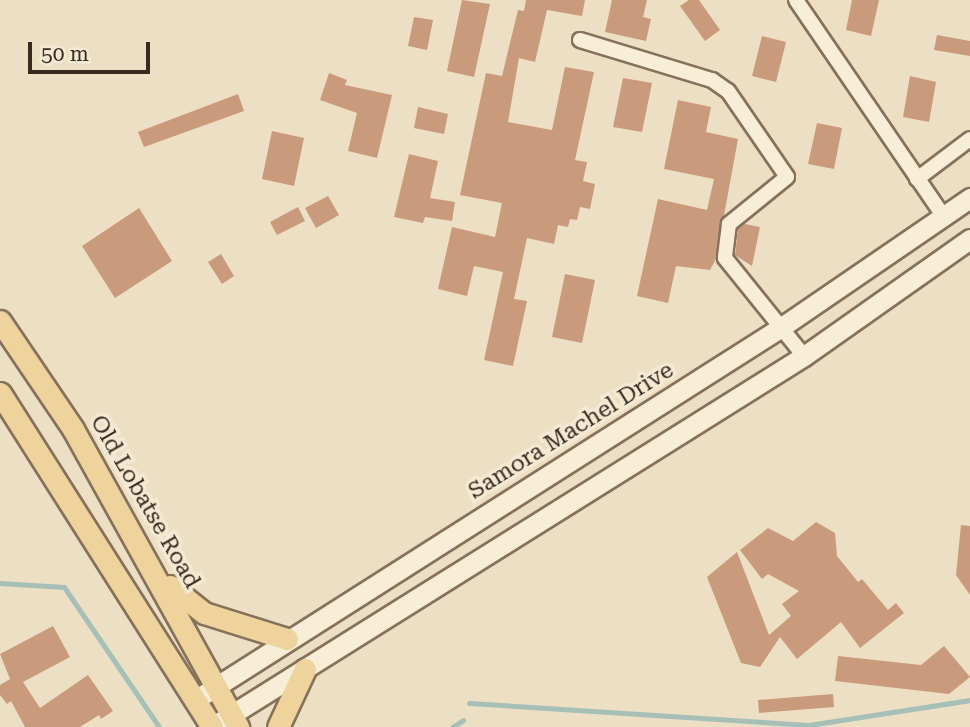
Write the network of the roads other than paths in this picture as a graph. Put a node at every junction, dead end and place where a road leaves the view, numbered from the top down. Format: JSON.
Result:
{"nodes":[{"id":1,"x":796,"y":0,"type":"edge"},
{"id":2,"x":580,"y":40,"type":"dead end"},
{"id":3,"x":970,"y":139,"type":"edge"},
{"id":4,"x":917,"y":179,"type":"junction"},
{"id":5,"x":970,"y":198,"type":"edge"},
{"id":6,"x":944,"y":217,"type":"junction"},
{"id":7,"x":970,"y":239,"type":"edge"},
{"id":8,"x":0,"y":321,"type":"edge"},
{"id":9,"x":783,"y":326,"type":"junction"},
{"id":10,"x":804,"y":356,"type":"junction"},
{"id":11,"x":0,"y":393,"type":"edge"},
{"id":12,"x":158,"y":575,"type":"junction"},
{"id":13,"x":287,"y":639,"type":"junction"},
{"id":14,"x":305,"y":669,"type":"junction"},
{"id":15,"x":216,"y":688,"type":"junction"},
{"id":16,"x":195,"y":700,"type":"junction"},
{"id":17,"x":235,"y":722,"type":"edge"},
{"id":18,"x":212,"y":727,"type":"edge"},
{"id":19,"x":278,"y":727,"type":"edge"}],
"edges":[{"from":1,"to":4,"type":"street"},
{"from":2,"to":9,"type":"street"},
{"from":3,"to":4,"type":"street"},
{"from":4,"to":6,"type":"street"},
{"from":5,"to":6,"type":"main road","name":"Samora Machel Drive"},
{"from":6,"to":9,"type":"main road","name":"Samora Machel Drive"},
{"from":7,"to":10,"type":"main road"},
{"from":8,"to":12,"type":"main road","name":"Old Lobatse Road"},
{"from":9,"to":10,"type":"street"},
{"from":9,"to":13,"type":"main road","name":"Samora Machel Drive"},
{"from":10,"to":14,"type":"main road"},
{"from":11,"to":16,"type":"main road"},
{"from":12,"to":13,"type":"main road"},
{"from":12,"to":15,"type":"main road","name":"Old Lobatse Road"},
{"from":13,"to":15,"type":"main road","name":"Samora Machel Drive"},
{"from":14,"to":17,"type":"main road"},
{"from":14,"to":19,"type":"main road"},
{"from":15,"to":16,"type":"main road","name":"Samora Machel Drive"},
{"from":15,"to":17,"type":"main road","name":"Old Lobatse Road"},
{"from":16,"to":18,"type":"main road"},
{"from":17,"to":18,"type":"main road"}]}
